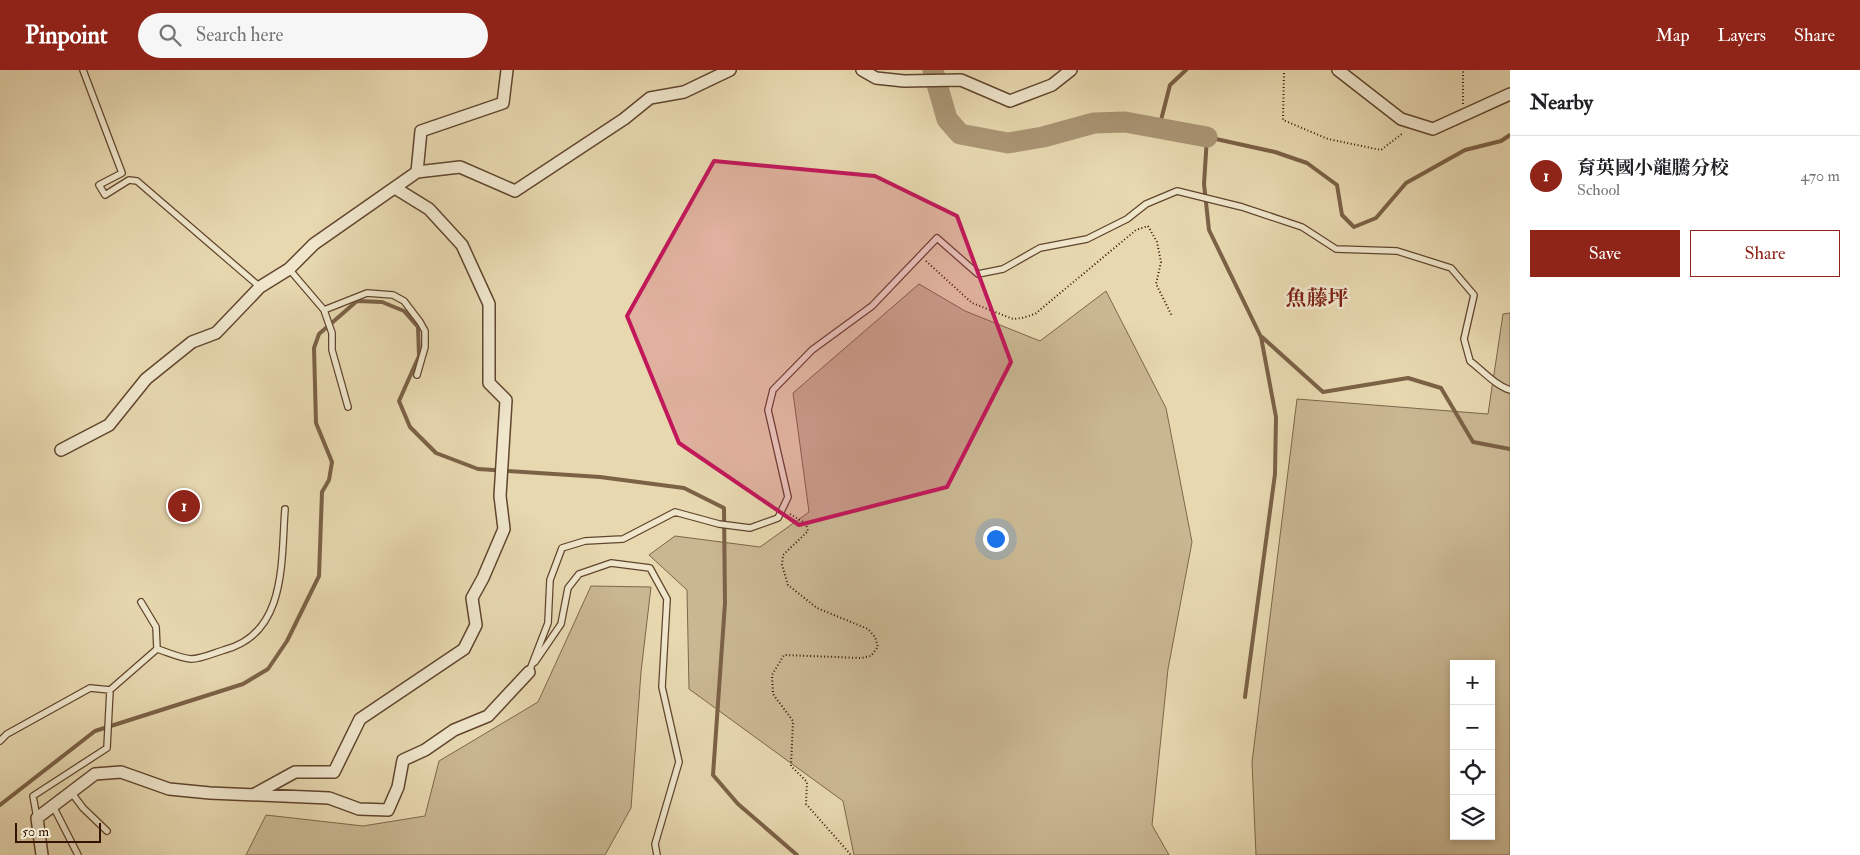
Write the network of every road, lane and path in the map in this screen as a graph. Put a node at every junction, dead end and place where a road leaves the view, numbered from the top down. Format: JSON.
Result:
{"nodes":[{"id":1,"x":83,"y":70,"type":"edge"},
{"id":2,"x":508,"y":70,"type":"edge"},
{"id":3,"x":730,"y":70,"type":"edge"},
{"id":4,"x":862,"y":70,"type":"edge"},
{"id":5,"x":1071,"y":70,"type":"edge"},
{"id":6,"x":1338,"y":70,"type":"edge"},
{"id":7,"x":1463,"y":70,"type":"edge"},
{"id":8,"x":1284,"y":72,"type":"dead end"},
{"id":9,"x":1510,"y":94,"type":"edge"},
{"id":10,"x":1462,"y":116,"type":"junction"},
{"id":11,"x":1415,"y":124,"type":"junction"},
{"id":12,"x":417,"y":172,"type":"junction"},
{"id":13,"x":395,"y":188,"type":"junction"},
{"id":14,"x":920,"y":256,"type":"junction"},
{"id":15,"x":289,"y":269,"type":"junction"},
{"id":16,"x":260,"y":287,"type":"junction"},
{"id":17,"x":324,"y":310,"type":"junction"},
{"id":18,"x":1172,"y":316,"type":"dead end"},
{"id":19,"x":417,"y":375,"type":"dead end"},
{"id":20,"x":1510,"y":390,"type":"edge"},
{"id":21,"x":348,"y":407,"type":"dead end"},
{"id":22,"x":61,"y":450,"type":"dead end"},
{"id":23,"x":285,"y":509,"type":"dead end"},
{"id":24,"x":781,"y":510,"type":"junction"},
{"id":25,"x":141,"y":602,"type":"dead end"},
{"id":26,"x":158,"y":649,"type":"junction"},
{"id":27,"x":528,"y":672,"type":"junction"},
{"id":28,"x":110,"y":690,"type":"junction"},
{"id":29,"x":0,"y":741,"type":"edge"},
{"id":30,"x":71,"y":792,"type":"junction"},
{"id":31,"x":255,"y":794,"type":"junction"},
{"id":32,"x":53,"y":806,"type":"junction"},
{"id":33,"x":37,"y":818,"type":"junction"},
{"id":34,"x":106,"y":831,"type":"dead end"},
{"id":35,"x":42,"y":855,"type":"edge"},
{"id":36,"x":78,"y":855,"type":"edge"},
{"id":37,"x":657,"y":855,"type":"edge"},
{"id":38,"x":851,"y":855,"type":"edge"}],
"edges":[{"from":1,"to":16,"type":"lane"},
{"from":2,"to":12,"type":"street"},
{"from":3,"to":12,"type":"street"},
{"from":4,"to":5,"type":"street"},
{"from":6,"to":11,"type":"street"},
{"from":7,"to":10,"type":"path"},
{"from":8,"to":11,"type":"path"},
{"from":9,"to":10,"type":"street"},
{"from":10,"to":11,"type":"street"},
{"from":12,"to":13,"type":"street"},
{"from":13,"to":15,"type":"street"},
{"from":13,"to":31,"type":"street"},
{"from":14,"to":18,"type":"path"},
{"from":14,"to":20,"type":"lane"},
{"from":14,"to":24,"type":"lane"},
{"from":15,"to":16,"type":"street"},
{"from":15,"to":17,"type":"lane"},
{"from":16,"to":22,"type":"street"},
{"from":17,"to":19,"type":"lane"},
{"from":17,"to":21,"type":"lane"},
{"from":23,"to":26,"type":"lane"},
{"from":24,"to":27,"type":"lane"},
{"from":24,"to":38,"type":"path"},
{"from":25,"to":26,"type":"lane"},
{"from":26,"to":28,"type":"lane"},
{"from":27,"to":31,"type":"street"},
{"from":27,"to":37,"type":"lane"},
{"from":28,"to":29,"type":"lane"},
{"from":28,"to":33,"type":"lane"},
{"from":30,"to":31,"type":"street"},
{"from":30,"to":32,"type":"street"},
{"from":30,"to":34,"type":"lane"},
{"from":32,"to":33,"type":"street"},
{"from":32,"to":36,"type":"lane"},
{"from":33,"to":35,"type":"street"}]}
